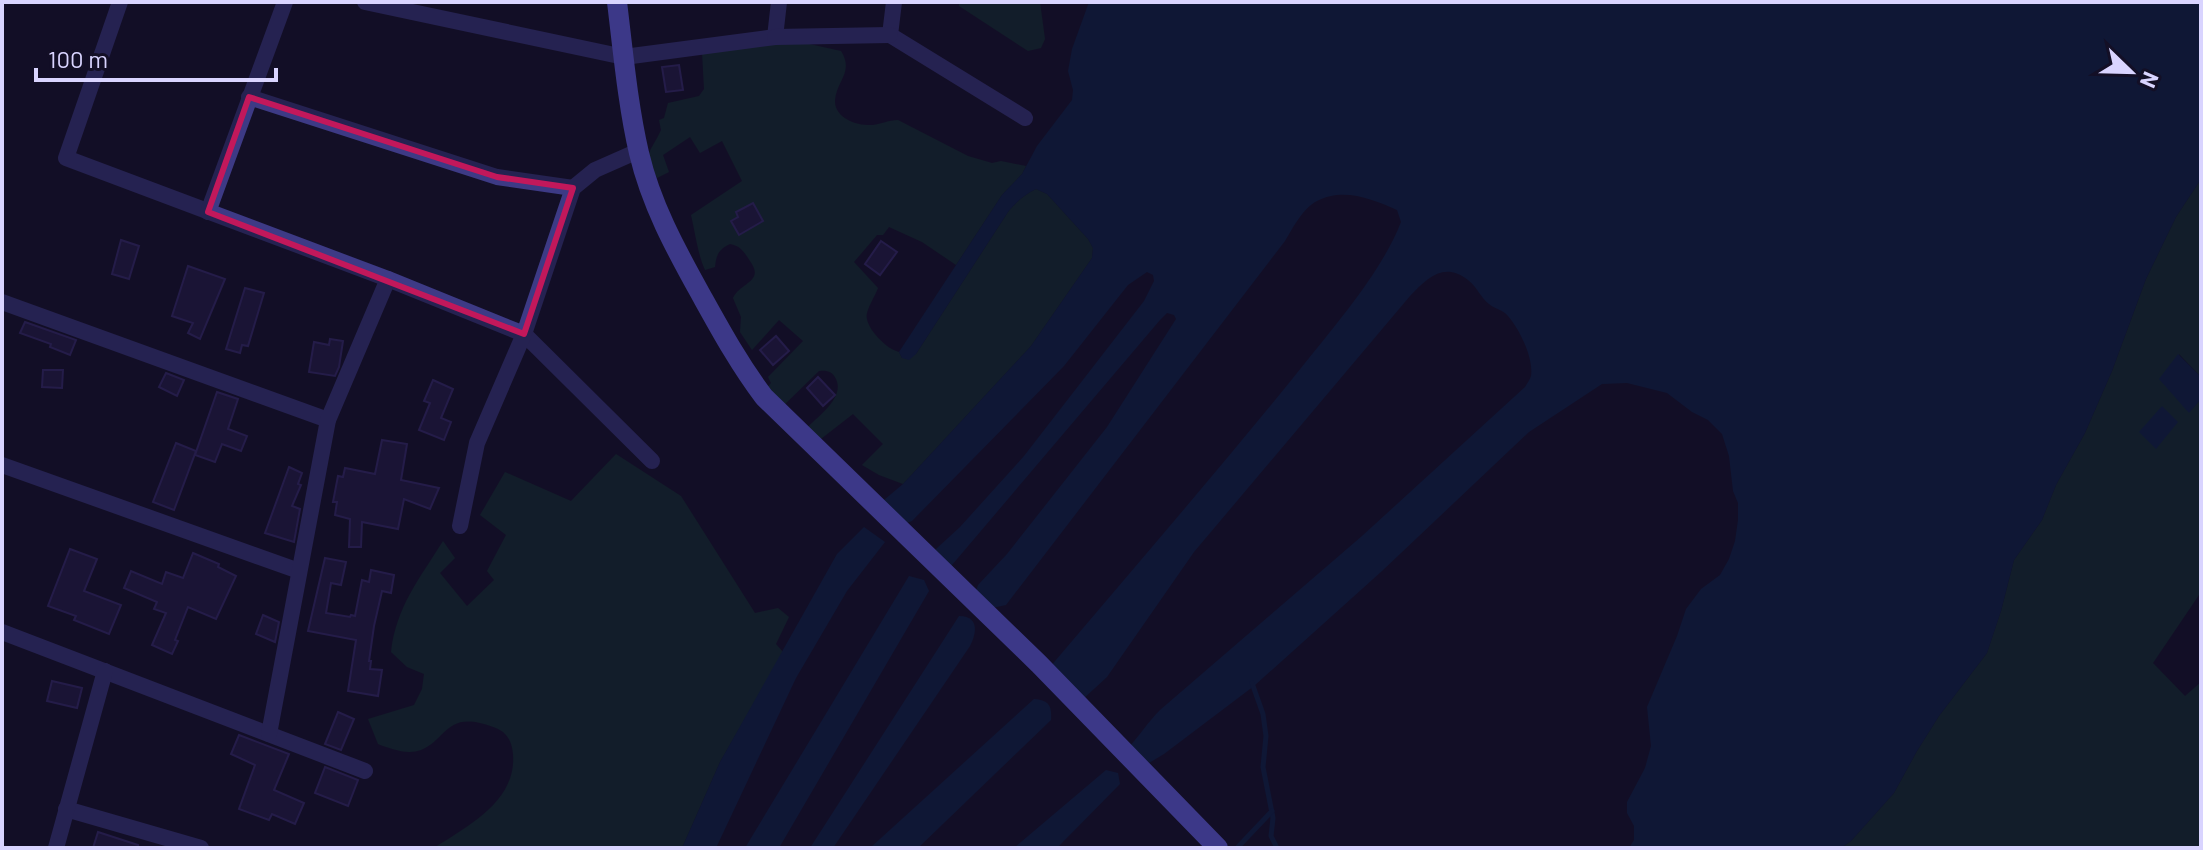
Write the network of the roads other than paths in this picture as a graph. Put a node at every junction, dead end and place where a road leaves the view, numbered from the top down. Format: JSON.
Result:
{"nodes":[{"id":1,"x":120,"y":2,"type":"edge"},
{"id":2,"x":285,"y":2,"type":"edge"},
{"id":3,"x":365,"y":2,"type":"edge"},
{"id":4,"x":617,"y":2,"type":"edge"},
{"id":5,"x":779,"y":2,"type":"edge"},
{"id":6,"x":894,"y":2,"type":"edge"},
{"id":7,"x":890,"y":35,"type":"junction"},
{"id":8,"x":775,"y":37,"type":"junction"},
{"id":9,"x":624,"y":57,"type":"junction"},
{"id":10,"x":249,"y":97,"type":"junction"},
{"id":11,"x":1025,"y":118,"type":"dead end"},
{"id":12,"x":638,"y":151,"type":"junction"},
{"id":13,"x":573,"y":188,"type":"junction"},
{"id":14,"x":208,"y":212,"type":"junction"},
{"id":15,"x":388,"y":279,"type":"junction"},
{"id":16,"x":2,"y":302,"type":"edge"},
{"id":17,"x":524,"y":334,"type":"junction"},
{"id":18,"x":328,"y":420,"type":"junction"},
{"id":19,"x":652,"y":461,"type":"dead end"},
{"id":20,"x":2,"y":465,"type":"edge"},
{"id":21,"x":460,"y":526,"type":"dead end"},
{"id":22,"x":299,"y":571,"type":"junction"},
{"id":23,"x":2,"y":632,"type":"edge"},
{"id":24,"x":105,"y":671,"type":"junction"},
{"id":25,"x":269,"y":734,"type":"junction"},
{"id":26,"x":365,"y":771,"type":"dead end"},
{"id":27,"x":66,"y":809,"type":"junction"},
{"id":28,"x":56,"y":848,"type":"edge"},
{"id":29,"x":201,"y":848,"type":"edge"},
{"id":30,"x":1218,"y":848,"type":"edge"}],
"edges":[{"from":1,"to":14,"type":"street"},
{"from":2,"to":10,"type":"street"},
{"from":3,"to":9,"type":"street"},
{"from":4,"to":9,"type":"street"},
{"from":5,"to":8,"type":"street"},
{"from":6,"to":7,"type":"street"},
{"from":7,"to":8,"type":"street"},
{"from":7,"to":11,"type":"street"},
{"from":8,"to":9,"type":"street"},
{"from":9,"to":12,"type":"street"},
{"from":10,"to":13,"type":"street"},
{"from":10,"to":14,"type":"street"},
{"from":12,"to":13,"type":"street"},
{"from":12,"to":30,"type":"street"},
{"from":13,"to":17,"type":"street"},
{"from":14,"to":15,"type":"street"},
{"from":15,"to":17,"type":"street"},
{"from":15,"to":18,"type":"street"},
{"from":16,"to":18,"type":"street"},
{"from":17,"to":19,"type":"street"},
{"from":17,"to":21,"type":"street"},
{"from":18,"to":22,"type":"street"},
{"from":20,"to":22,"type":"street"},
{"from":22,"to":25,"type":"street"},
{"from":23,"to":24,"type":"street"},
{"from":24,"to":25,"type":"street"},
{"from":24,"to":27,"type":"street"},
{"from":25,"to":26,"type":"street"},
{"from":27,"to":28,"type":"street"},
{"from":27,"to":29,"type":"street"}]}
